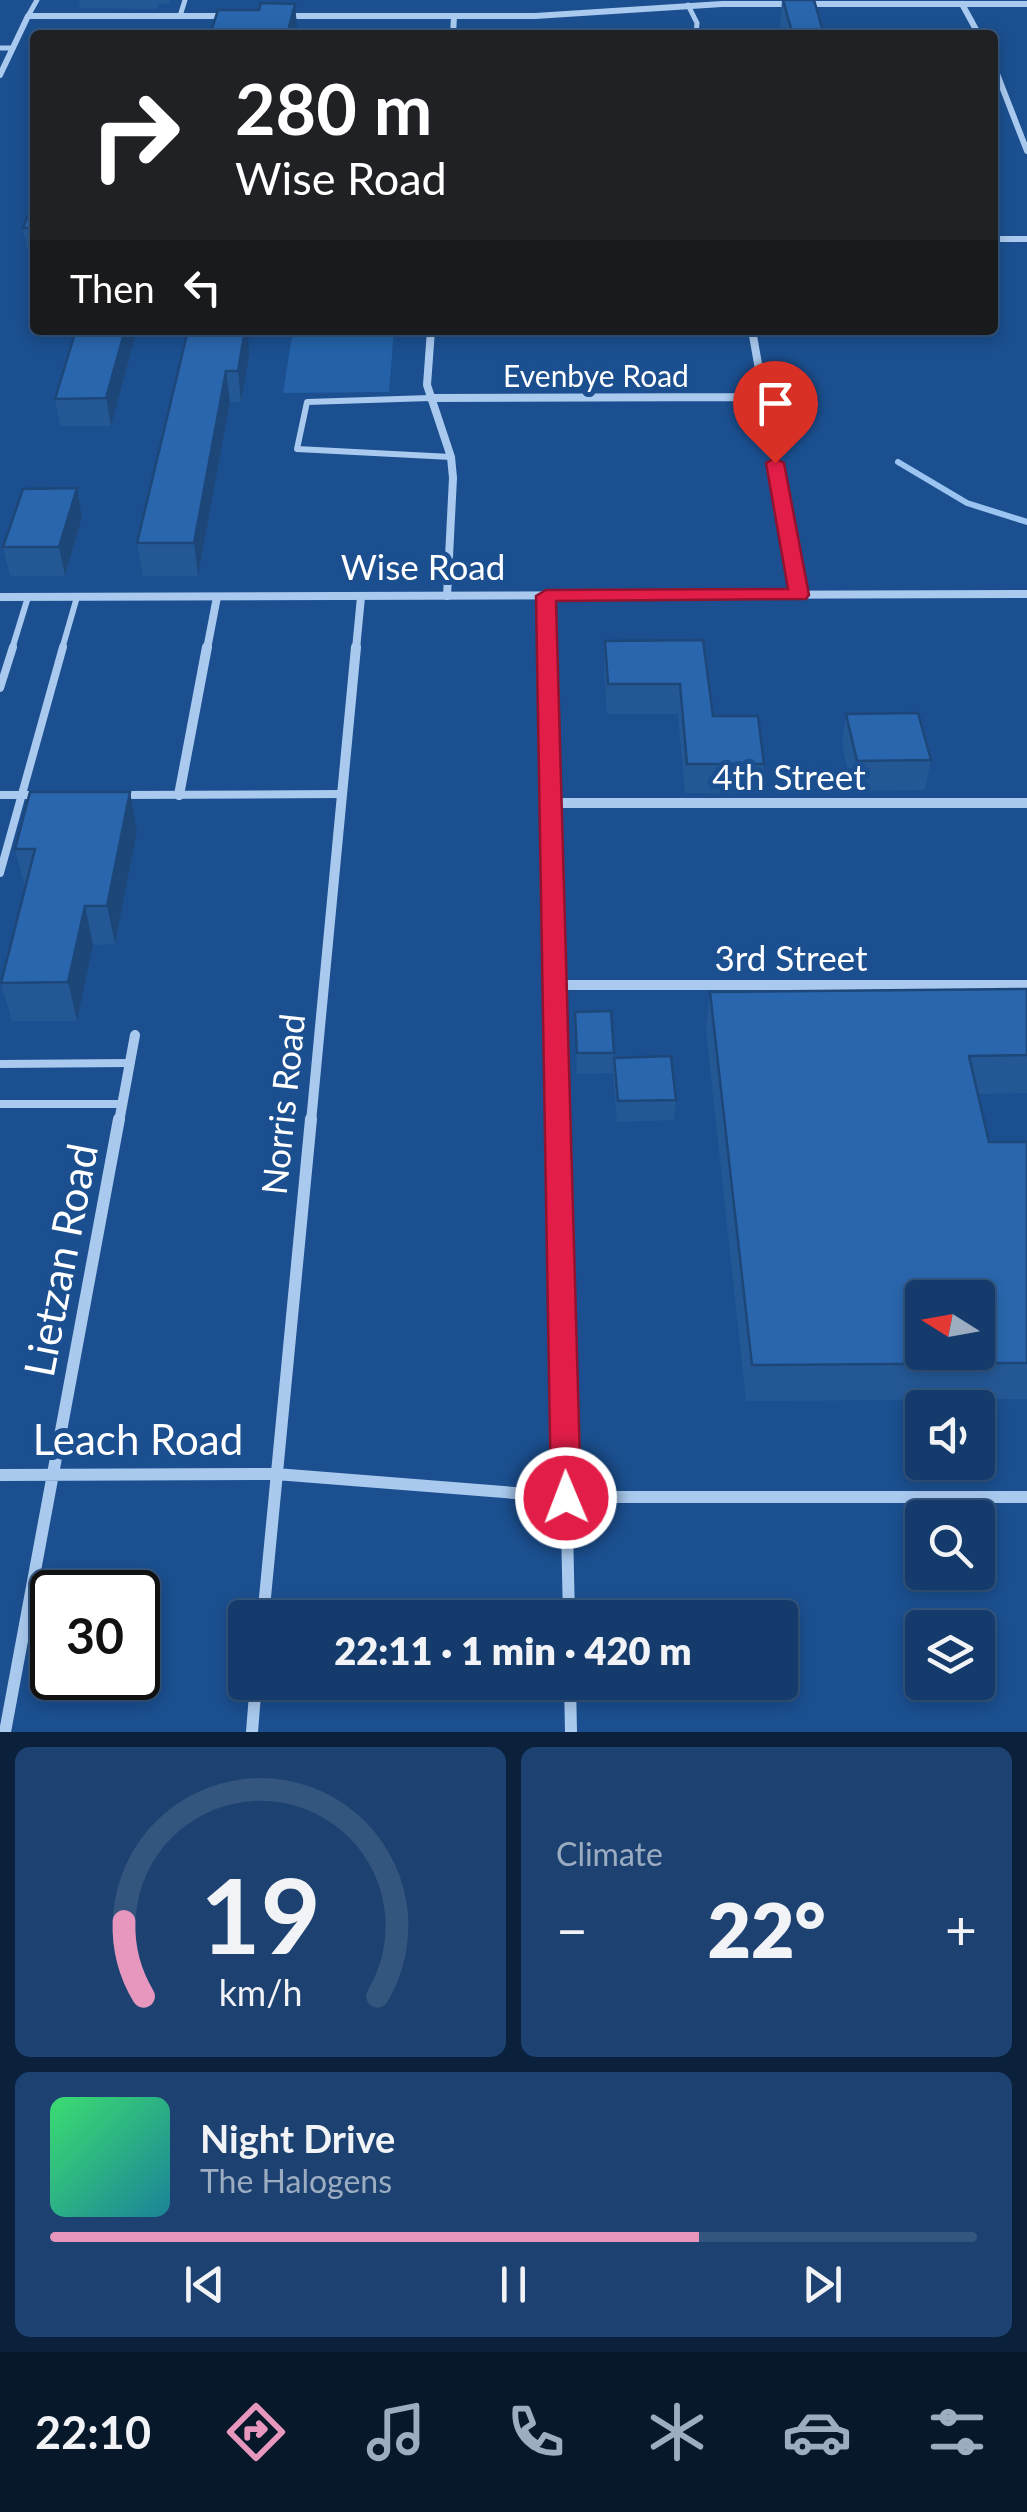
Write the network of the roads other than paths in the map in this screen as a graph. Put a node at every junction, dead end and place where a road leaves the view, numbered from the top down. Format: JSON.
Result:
{"nodes":[{"id":1,"x":36,"y":0,"type":"edge"},
{"id":2,"x":185,"y":0,"type":"edge"},
{"id":3,"x":962,"y":4,"type":"junction"},
{"id":4,"x":1027,"y":4,"type":"edge"},
{"id":5,"x":688,"y":5,"type":"junction"},
{"id":6,"x":28,"y":16,"type":"junction"},
{"id":7,"x":180,"y":16,"type":"junction"},
{"id":8,"x":236,"y":16,"type":"edge"},
{"id":9,"x":270,"y":16,"type":"edge"},
{"id":10,"x":454,"y":16,"type":"junction"},
{"id":11,"x":453,"y":30,"type":"edge"},
{"id":12,"x":696,"y":30,"type":"edge"},
{"id":13,"x":976,"y":30,"type":"edge"},
{"id":14,"x":0,"y":48,"type":"edge"},
{"id":15,"x":13,"y":48,"type":"junction"},
{"id":16,"x":0,"y":75,"type":"edge"},
{"id":17,"x":998,"y":76,"type":"edge"},
{"id":18,"x":1027,"y":152,"type":"edge"},
{"id":19,"x":998,"y":238,"type":"edge"},
{"id":20,"x":1027,"y":239,"type":"edge"},
{"id":21,"x":431,"y":335,"type":"edge"},
{"id":22,"x":753,"y":335,"type":"edge"},
{"id":23,"x":763,"y":397,"type":"junction"},
{"id":24,"x":430,"y":398,"type":"junction"},
{"id":25,"x":451,"y":457,"type":"junction"},
{"id":26,"x":1027,"y":594,"type":"edge"},
{"id":27,"x":799,"y":595,"type":"junction"},
{"id":28,"x":448,"y":596,"type":"junction"},
{"id":29,"x":546,"y":596,"type":"junction"},
{"id":30,"x":0,"y":597,"type":"edge"},
{"id":31,"x":28,"y":597,"type":"junction"},
{"id":32,"x":77,"y":597,"type":"junction"},
{"id":33,"x":216,"y":597,"type":"junction"},
{"id":34,"x":361,"y":597,"type":"junction"},
{"id":35,"x":0,"y":688,"type":"edge"},
{"id":36,"x":342,"y":794,"type":"junction"},
{"id":37,"x":0,"y":795,"type":"edge"},
{"id":38,"x":22,"y":795,"type":"junction"},
{"id":39,"x":41,"y":795,"type":"edge"},
{"id":40,"x":120,"y":795,"type":"edge"},
{"id":41,"x":179,"y":795,"type":"junction"},
{"id":42,"x":1027,"y":803,"type":"edge"},
{"id":43,"x":551,"y":804,"type":"junction"},
{"id":44,"x":0,"y":872,"type":"edge"},
{"id":45,"x":1027,"y":984,"type":"edge"},
{"id":46,"x":554,"y":985,"type":"junction"},
{"id":47,"x":136,"y":1036,"type":"dead end"},
{"id":48,"x":0,"y":1064,"type":"edge"},
{"id":49,"x":130,"y":1064,"type":"junction"},
{"id":50,"x":0,"y":1104,"type":"edge"},
{"id":51,"x":123,"y":1104,"type":"junction"},
{"id":52,"x":0,"y":1474,"type":"edge"},
{"id":53,"x":53,"y":1474,"type":"junction"},
{"id":54,"x":276,"y":1474,"type":"junction"},
{"id":55,"x":1027,"y":1497,"type":"edge"},
{"id":56,"x":566,"y":1498,"type":"junction"},
{"id":57,"x":264,"y":1600,"type":"edge"},
{"id":58,"x":569,"y":1600,"type":"edge"},
{"id":59,"x":255,"y":1700,"type":"edge"},
{"id":60,"x":571,"y":1700,"type":"edge"},
{"id":61,"x":4,"y":1732,"type":"edge"},
{"id":62,"x":252,"y":1732,"type":"edge"},
{"id":63,"x":572,"y":1732,"type":"edge"}],
"edges":[{"from":1,"to":6,"type":"lane"},
{"from":2,"to":7,"type":"lane"},
{"from":3,"to":4,"type":"street"},
{"from":3,"to":5,"type":"street"},
{"from":3,"to":13,"type":"street"},
{"from":5,"to":10,"type":"street"},
{"from":5,"to":12,"type":"lane"},
{"from":6,"to":7,"type":"street"},
{"from":6,"to":15,"type":"street"},
{"from":7,"to":8,"type":"street"},
{"from":9,"to":10,"type":"street"},
{"from":10,"to":11,"type":"street"},
{"from":14,"to":15,"type":"lane"},
{"from":15,"to":16,"type":"street"},
{"from":17,"to":18,"type":"street"},
{"from":19,"to":20,"type":"street"},
{"from":21,"to":24,"type":"street"},
{"from":22,"to":23,"type":"street"},
{"from":23,"to":24,"type":"street","name":"Evenbye Road"},
{"from":23,"to":27,"type":"street"},
{"from":24,"to":25,"type":"street"},
{"from":24,"to":25,"type":"lane"},
{"from":25,"to":28,"type":"street"},
{"from":26,"to":27,"type":"street","name":"Wise Road"},
{"from":27,"to":29,"type":"street","name":"Wise Road"},
{"from":28,"to":29,"type":"street","name":"Wise Road"},
{"from":28,"to":34,"type":"street","name":"Wise Road"},
{"from":29,"to":43,"type":"street"},
{"from":30,"to":31,"type":"street","name":"Wise Road"},
{"from":31,"to":32,"type":"street","name":"Wise Road"},
{"from":31,"to":35,"type":"lane"},
{"from":32,"to":33,"type":"street","name":"Wise Road"},
{"from":32,"to":38,"type":"lane"},
{"from":33,"to":34,"type":"street","name":"Wise Road"},
{"from":33,"to":41,"type":"street"},
{"from":34,"to":36,"type":"street","name":"Norris Road"},
{"from":36,"to":41,"type":"lane"},
{"from":36,"to":54,"type":"street","name":"Norris Road"},
{"from":37,"to":38,"type":"lane"},
{"from":38,"to":39,"type":"lane"},
{"from":38,"to":44,"type":"lane"},
{"from":40,"to":41,"type":"lane"},
{"from":42,"to":43,"type":"street","name":"4th Street"},
{"from":43,"to":46,"type":"street"},
{"from":45,"to":46,"type":"street","name":"3rd Street"},
{"from":46,"to":56,"type":"street"},
{"from":47,"to":49,"type":"street","name":"Lietzan Road"},
{"from":48,"to":49,"type":"lane"},
{"from":49,"to":51,"type":"street","name":"Lietzan Road"},
{"from":50,"to":51,"type":"lane"},
{"from":51,"to":53,"type":"street","name":"Lietzan Road"},
{"from":52,"to":53,"type":"street","name":"Leach Road"},
{"from":53,"to":54,"type":"street","name":"Leach Road"},
{"from":53,"to":61,"type":"street","name":"Lietzan Road"},
{"from":54,"to":56,"type":"street","name":"Leach Road"},
{"from":54,"to":57,"type":"street","name":"Norris Road"},
{"from":55,"to":56,"type":"street","name":"Leach Road"},
{"from":56,"to":58,"type":"street"},
{"from":59,"to":62,"type":"street"},
{"from":60,"to":63,"type":"street"}]}
